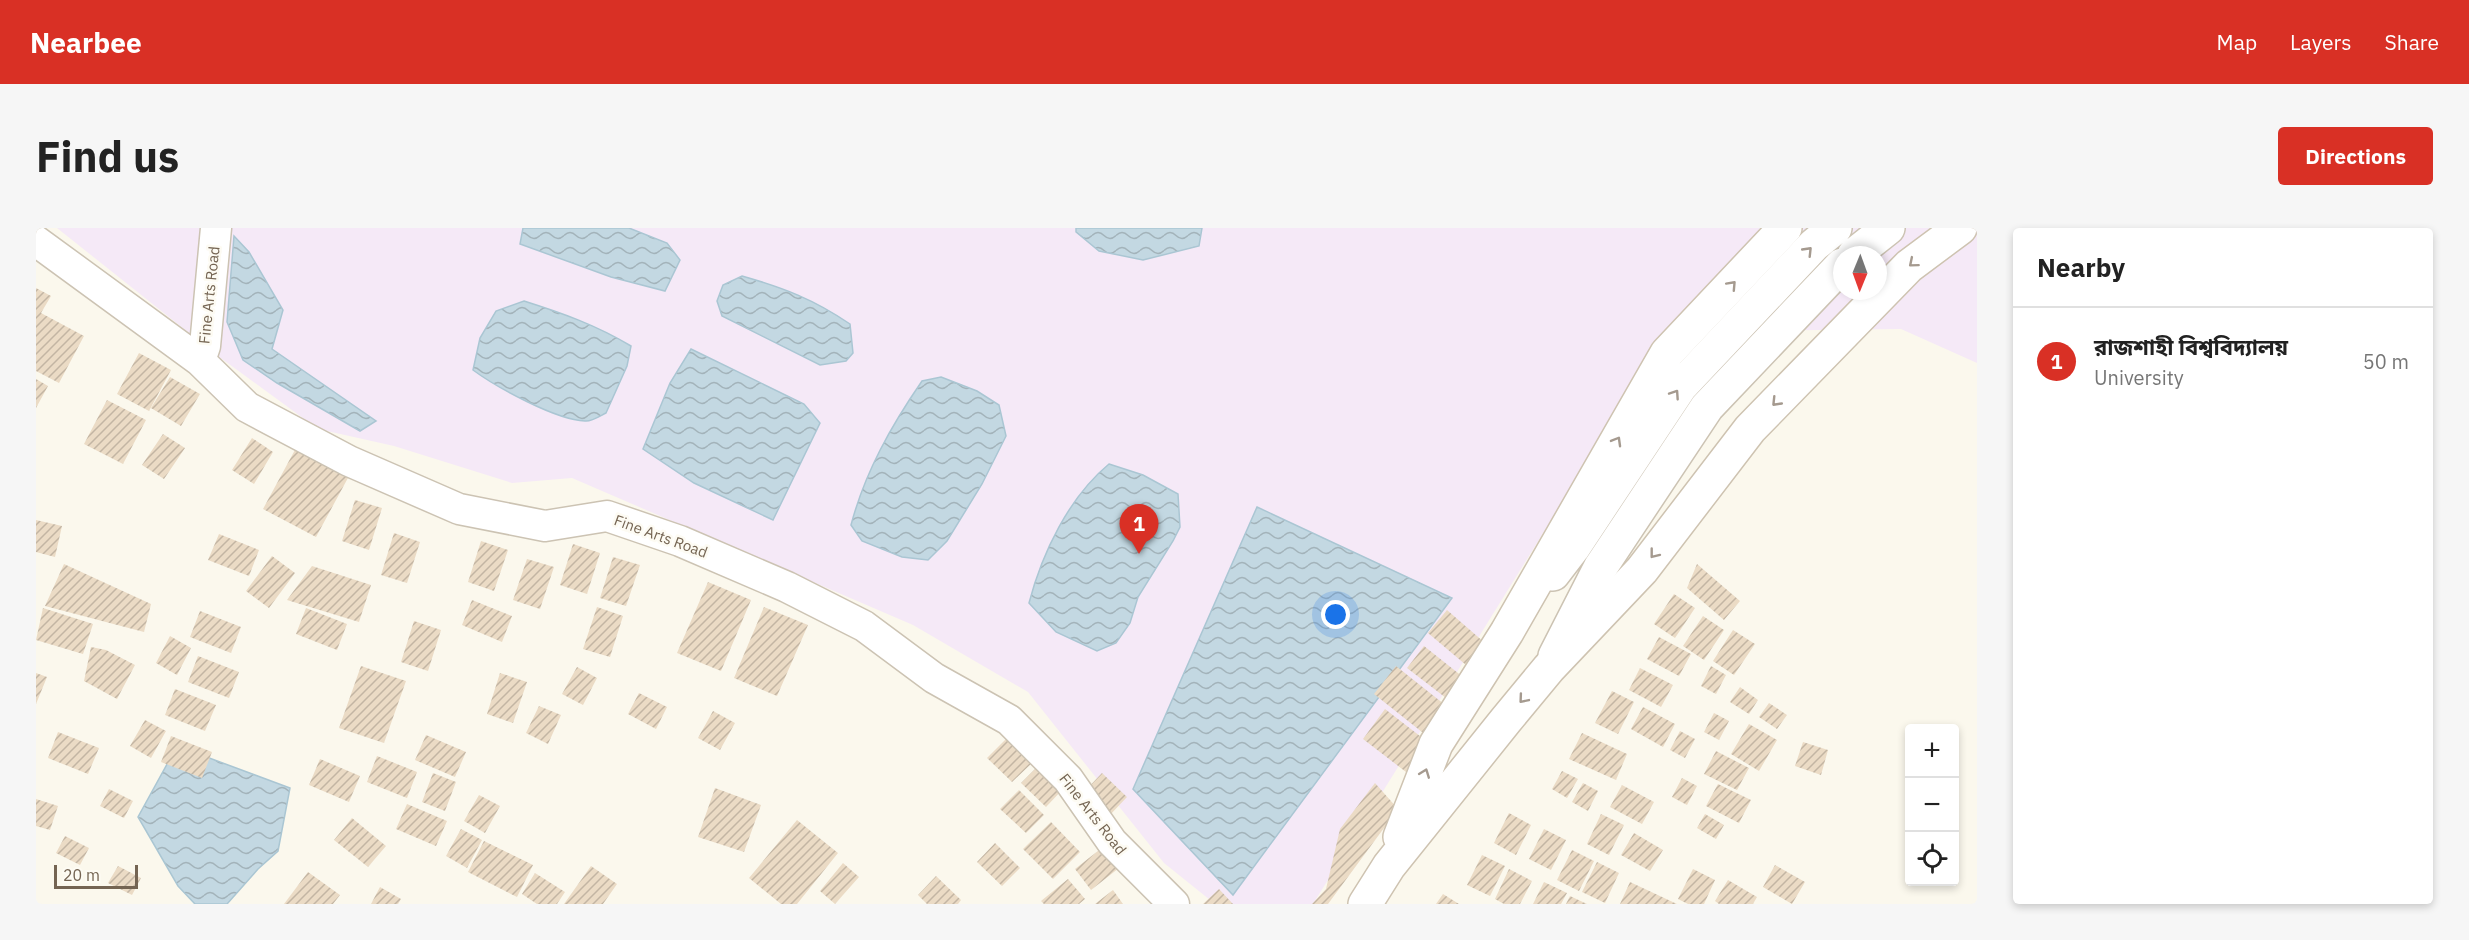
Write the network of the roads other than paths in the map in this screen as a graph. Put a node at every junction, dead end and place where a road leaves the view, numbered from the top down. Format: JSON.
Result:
{"nodes":[{"id":1,"x":216,"y":228,"type":"edge"},
{"id":2,"x":1785,"y":228,"type":"edge"},
{"id":3,"x":1835,"y":228,"type":"edge"},
{"id":4,"x":1888,"y":228,"type":"edge"},
{"id":5,"x":1959,"y":228,"type":"edge"},
{"id":6,"x":36,"y":241,"type":"edge"},
{"id":7,"x":1865,"y":246,"type":"edge"},
{"id":8,"x":1833,"y":274,"type":"edge"},
{"id":9,"x":200,"y":361,"type":"junction"},
{"id":10,"x":1507,"y":632,"type":"junction"},
{"id":11,"x":1549,"y":668,"type":"junction"},
{"id":12,"x":1389,"y":866,"type":"junction"},
{"id":13,"x":1173,"y":904,"type":"edge"},
{"id":14,"x":1365,"y":904,"type":"edge"}],
"edges":[{"from":1,"to":9,"type":"street","name":"Fine Arts Road"},
{"from":10,"to":2,"type":"main road","one_way":true},
{"from":10,"to":3,"type":"main road","one_way":true},
{"from":4,"to":7,"type":"main road"},
{"from":5,"to":11,"type":"main road","one_way":true},
{"from":6,"to":9,"type":"street"},
{"from":8,"to":11,"type":"main road"},
{"from":9,"to":13,"type":"street","name":"Fine Arts Road"},
{"from":12,"to":10,"type":"main road","one_way":true},
{"from":11,"to":12,"type":"main road","one_way":true},
{"from":12,"to":14,"type":"main road"}]}
